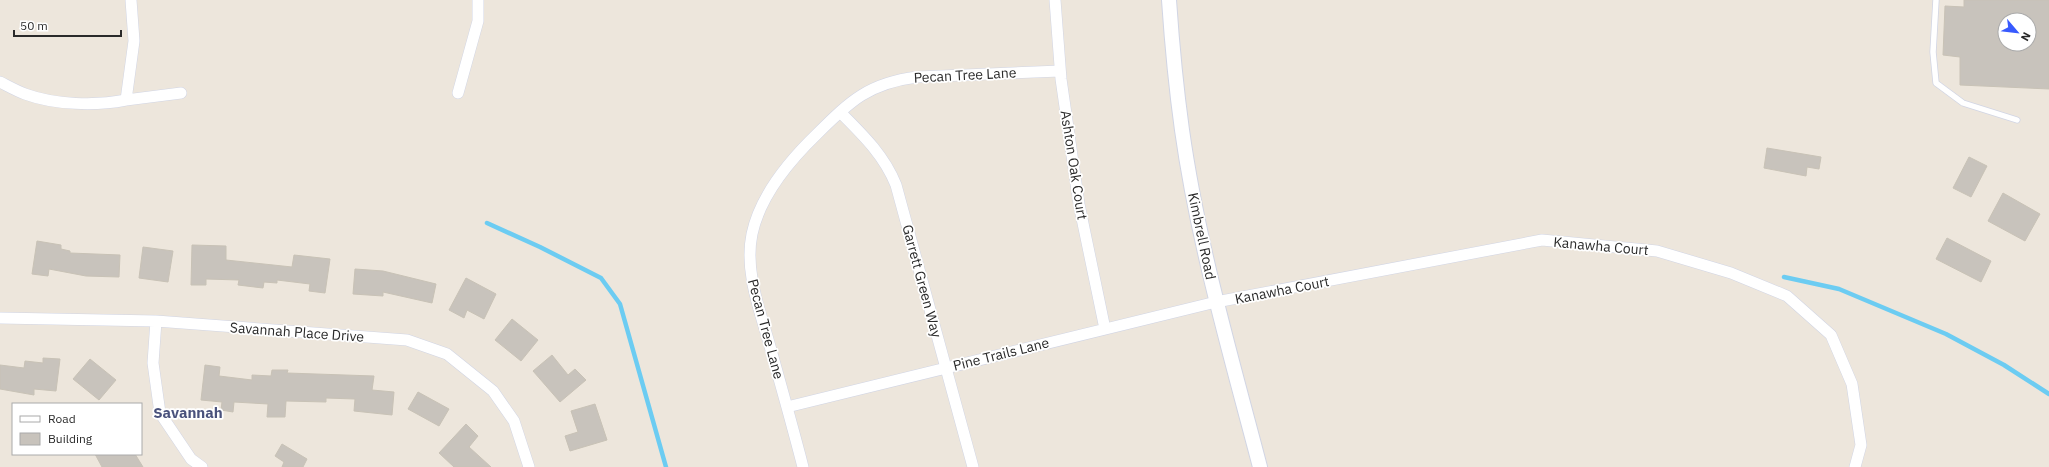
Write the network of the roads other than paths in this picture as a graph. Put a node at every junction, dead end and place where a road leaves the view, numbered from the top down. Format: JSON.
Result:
{"nodes":[{"id":1,"x":131,"y":0,"type":"edge"},
{"id":2,"x":478,"y":0,"type":"edge"},
{"id":3,"x":1055,"y":0,"type":"edge"},
{"id":4,"x":1170,"y":0,"type":"edge"},
{"id":5,"x":1936,"y":0,"type":"edge"},
{"id":6,"x":1060,"y":71,"type":"junction"},
{"id":7,"x":0,"y":82,"type":"edge"},
{"id":8,"x":182,"y":93,"type":"dead end"},
{"id":9,"x":458,"y":93,"type":"dead end"},
{"id":10,"x":126,"y":100,"type":"junction"},
{"id":11,"x":840,"y":112,"type":"junction"},
{"id":12,"x":2018,"y":120,"type":"dead end"},
{"id":13,"x":1216,"y":302,"type":"junction"},
{"id":14,"x":0,"y":318,"type":"edge"},
{"id":15,"x":156,"y":321,"type":"junction"},
{"id":16,"x":1105,"y":329,"type":"junction"},
{"id":17,"x":946,"y":368,"type":"junction"},
{"id":18,"x":787,"y":407,"type":"junction"},
{"id":19,"x":202,"y":467,"type":"edge"},
{"id":20,"x":529,"y":467,"type":"edge"},
{"id":21,"x":803,"y":467,"type":"edge"},
{"id":22,"x":973,"y":467,"type":"edge"},
{"id":23,"x":1260,"y":467,"type":"edge"},
{"id":24,"x":1856,"y":467,"type":"edge"}],
"edges":[{"from":1,"to":10,"type":"street"},
{"from":2,"to":9,"type":"street"},
{"from":3,"to":6,"type":"street","name":"Ashton Oak Court"},
{"from":4,"to":13,"type":"street","name":"Kimbrell Road"},
{"from":5,"to":12,"type":"lane"},
{"from":6,"to":11,"type":"street","name":"Pecan Tree Lane"},
{"from":6,"to":16,"type":"street","name":"Ashton Oak Court"},
{"from":7,"to":10,"type":"street"},
{"from":8,"to":10,"type":"street"},
{"from":11,"to":17,"type":"street","name":"Garrett Green Way"},
{"from":11,"to":18,"type":"street","name":"Pecan Tree Lane"},
{"from":13,"to":16,"type":"street","name":"Pine Trails Lane"},
{"from":13,"to":23,"type":"street","name":"Kimbrell Road"},
{"from":13,"to":24,"type":"street","name":"Kanawha Court"},
{"from":14,"to":15,"type":"street","name":"Savannah Place Drive"},
{"from":15,"to":19,"type":"street"},
{"from":15,"to":20,"type":"street","name":"Savannah Place Drive"},
{"from":16,"to":17,"type":"street","name":"Pine Trails Lane"},
{"from":17,"to":18,"type":"street","name":"Pine Trails Lane"},
{"from":17,"to":22,"type":"street","name":"Garrett Green Way"},
{"from":18,"to":21,"type":"street","name":"Pecan Tree Lane"}]}
